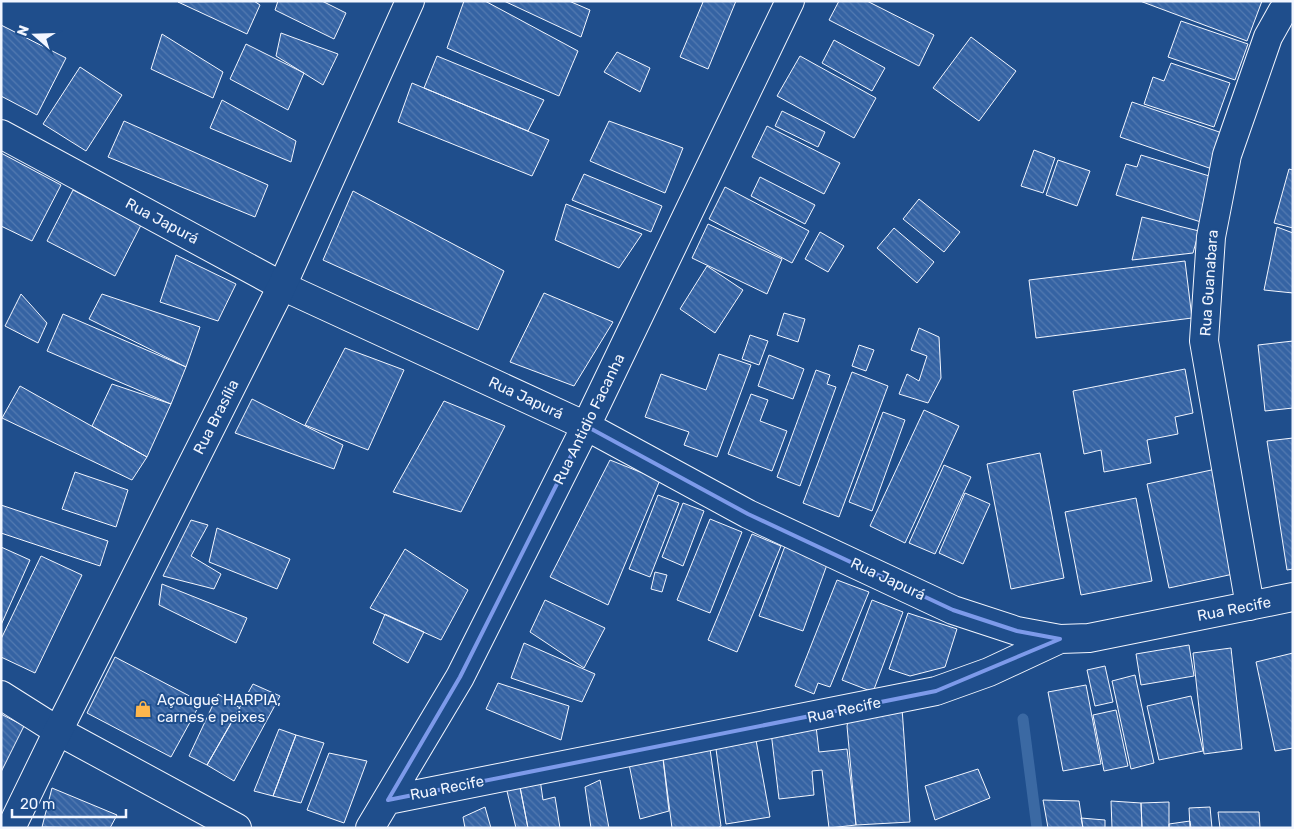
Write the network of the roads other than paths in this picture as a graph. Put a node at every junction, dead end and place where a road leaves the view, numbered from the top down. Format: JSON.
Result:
{"nodes":[{"id":1,"x":410,"y":1,"type":"edge"},
{"id":2,"x":790,"y":1,"type":"edge"},
{"id":3,"x":1292,"y":1,"type":"edge"},
{"id":4,"x":1,"y":134,"type":"edge"},
{"id":5,"x":282,"y":286,"type":"junction"},
{"id":6,"x":586,"y":426,"type":"junction"},
{"id":7,"x":1293,"y":597,"type":"edge"},
{"id":8,"x":1250,"y":606,"type":"junction"},
{"id":9,"x":1060,"y":639,"type":"junction"},
{"id":10,"x":1,"y":695,"type":"edge"},
{"id":11,"x":58,"y":731,"type":"junction"},
{"id":12,"x":388,"y":800,"type":"junction"},
{"id":13,"x":11,"y":828,"type":"edge"},
{"id":14,"x":237,"y":828,"type":"edge"},
{"id":15,"x":370,"y":828,"type":"edge"}],
"edges":[{"from":1,"to":5,"type":"street","name":"Rua Brasília"},
{"from":2,"to":6,"type":"street","name":"Rua Antidio Facanha"},
{"from":3,"to":8,"type":"street","name":"Rua Guanabara"},
{"from":4,"to":5,"type":"street","name":"Rua Japurá"},
{"from":5,"to":6,"type":"street","name":"Rua Japurá"},
{"from":5,"to":11,"type":"street","name":"Rua Brasília"},
{"from":6,"to":9,"type":"street","name":"Rua Japurá"},
{"from":6,"to":12,"type":"street","name":"Rua Antidio Facanha"},
{"from":7,"to":8,"type":"street","name":"Rua Recife"},
{"from":8,"to":9,"type":"street","name":"Rua Recife"},
{"from":9,"to":12,"type":"street","name":"Rua Recife"},
{"from":10,"to":11,"type":"street"},
{"from":11,"to":13,"type":"street","name":"Rua Brasília"},
{"from":11,"to":14,"type":"street"},
{"from":12,"to":15,"type":"street","name":"Rua Antidio Facanha"}]}
